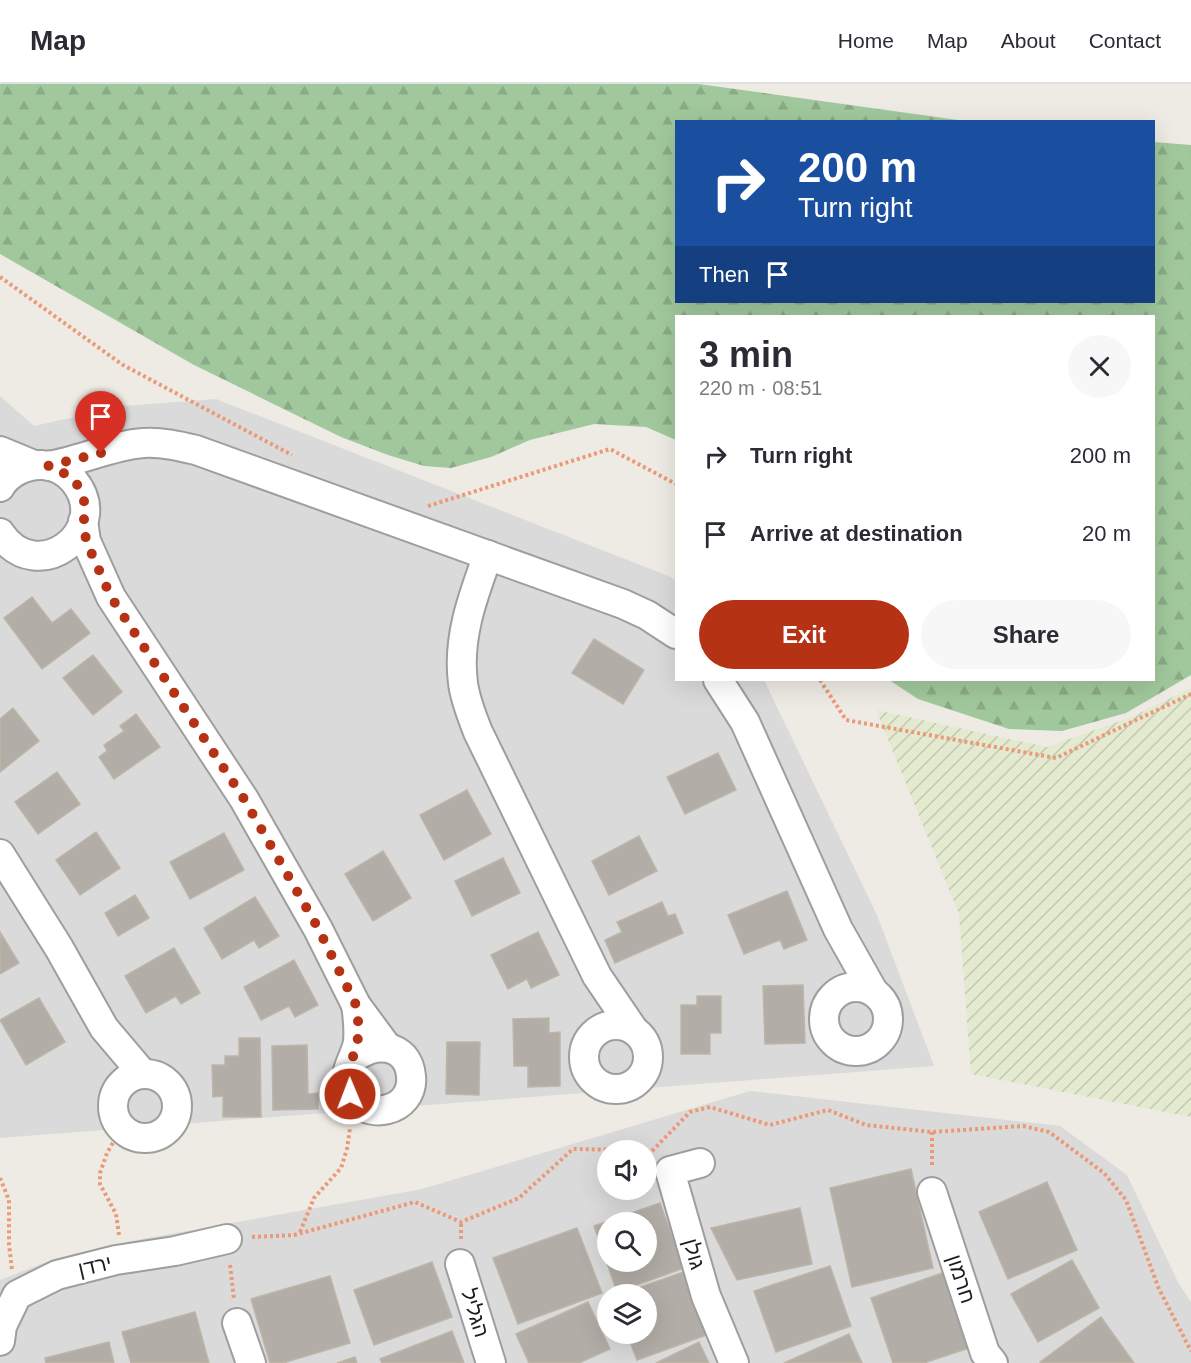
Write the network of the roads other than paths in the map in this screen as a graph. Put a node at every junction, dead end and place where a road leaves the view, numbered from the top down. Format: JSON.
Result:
{"nodes":[{"id":1,"x":155,"y":444,"type":"junction"},
{"id":2,"x":0,"y":451,"type":"edge"},
{"id":3,"x":41,"y":466,"type":"junction"},
{"id":4,"x":0,"y":487,"type":"edge"},
{"id":5,"x":84,"y":514,"type":"junction"},
{"id":6,"x":0,"y":533,"type":"edge"},
{"id":7,"x":488,"y":555,"type":"junction"},
{"id":8,"x":24,"y":557,"type":"edge"},
{"id":9,"x":114,"y":602,"type":"junction"},
{"id":10,"x":675,"y":633,"type":"edge"},
{"id":11,"x":719,"y":681,"type":"edge"},
{"id":12,"x":0,"y":854,"type":"edge"},
{"id":13,"x":838,"y":929,"type":"junction"},
{"id":14,"x":597,"y":976,"type":"junction"},
{"id":15,"x":873,"y":991,"type":"junction"},
{"id":16,"x":836,"y":993,"type":"junction"},
{"id":17,"x":356,"y":1005,"type":"junction"},
{"id":18,"x":104,"y":1028,"type":"junction"},
{"id":19,"x":633,"y":1029,"type":"junction"},
{"id":20,"x":593,"y":1034,"type":"junction"},
{"id":21,"x":387,"y":1047,"type":"junction"},
{"id":22,"x":352,"y":1060,"type":"junction"},
{"id":23,"x":143,"y":1074,"type":"junction"},
{"id":24,"x":114,"y":1095,"type":"junction"},
{"id":25,"x":700,"y":1163,"type":"dead end"},
{"id":26,"x":932,"y":1192,"type":"road end"},
{"id":27,"x":227,"y":1239,"type":"road end"},
{"id":28,"x":460,"y":1264,"type":"dead end"},
{"id":29,"x":237,"y":1323,"type":"road end"},
{"id":30,"x":0,"y":1341,"type":"edge"},
{"id":31,"x":981,"y":1360,"type":"edge"},
{"id":32,"x":251,"y":1363,"type":"edge"},
{"id":33,"x":491,"y":1363,"type":"edge"},
{"id":34,"x":734,"y":1363,"type":"edge"}],
"edges":[{"from":1,"to":3,"type":"street"},
{"from":1,"to":5,"type":"street"},
{"from":1,"to":7,"type":"street"},
{"from":2,"to":3,"type":"street"},
{"from":3,"to":4,"type":"street"},
{"from":3,"to":5,"type":"street"},
{"from":5,"to":8,"type":"street"},
{"from":5,"to":9,"type":"street"},
{"from":6,"to":8,"type":"street"},
{"from":7,"to":10,"type":"street"},
{"from":7,"to":14,"type":"street"},
{"from":8,"to":9,"type":"street"},
{"from":9,"to":17,"type":"street"},
{"from":11,"to":13,"type":"street"},
{"from":12,"to":18,"type":"street"},
{"from":13,"to":15,"type":"street"},
{"from":13,"to":16,"type":"street"},
{"from":14,"to":19,"type":"street"},
{"from":14,"to":20,"type":"street"},
{"from":15,"to":16,"type":"street"},
{"from":15,"to":16,"type":"street"},
{"from":17,"to":21,"type":"street"},
{"from":17,"to":22,"type":"street"},
{"from":18,"to":23,"type":"street"},
{"from":18,"to":24,"type":"street"},
{"from":19,"to":20,"type":"street"},
{"from":19,"to":20,"type":"street"},
{"from":21,"to":22,"type":"street"},
{"from":21,"to":22,"type":"street"},
{"from":23,"to":24,"type":"street"},
{"from":23,"to":24,"type":"street"},
{"from":25,"to":34,"type":"street","name":"גולן"},
{"from":26,"to":31,"type":"street","name":"חרמון"},
{"from":27,"to":30,"type":"street","name":"ירדן"},
{"from":28,"to":33,"type":"street","name":"הגליל"},
{"from":29,"to":32,"type":"street"}]}
